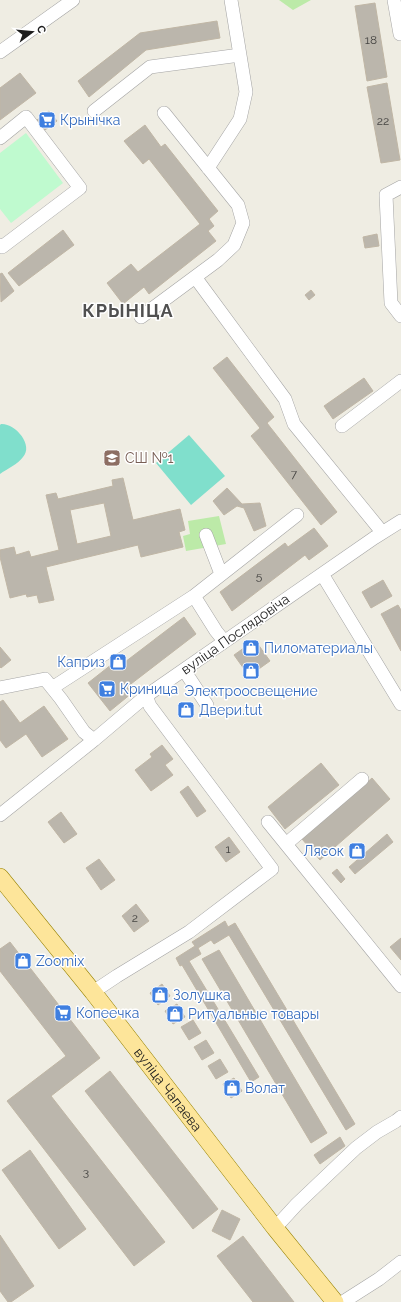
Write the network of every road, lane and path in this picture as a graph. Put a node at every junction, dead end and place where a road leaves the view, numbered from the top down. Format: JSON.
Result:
{"nodes":[{"id":1,"x":73,"y":0,"type":"edge"},
{"id":2,"x":231,"y":0,"type":"edge"},
{"id":3,"x":394,"y":0,"type":"edge"},
{"id":4,"x":400,"y":36,"type":"edge"},
{"id":5,"x":0,"y":52,"type":"edge"},
{"id":6,"x":240,"y":56,"type":"junction"},
{"id":7,"x":94,"y":111,"type":"dead end"},
{"id":8,"x":164,"y":112,"type":"dead end"},
{"id":9,"x":0,"y":138,"type":"edge"},
{"id":10,"x":208,"y":168,"type":"junction"},
{"id":11,"x":401,"y":187,"type":"edge"},
{"id":12,"x":0,"y":245,"type":"edge"},
{"id":13,"x":195,"y":277,"type":"junction"},
{"id":14,"x":401,"y":316,"type":"edge"},
{"id":15,"x":141,"y":317,"type":"dead end"},
{"id":16,"x":401,"y":381,"type":"edge"},
{"id":17,"x":342,"y":426,"type":"dead end"},
{"id":18,"x":297,"y":514,"type":"dead end"},
{"id":19,"x":401,"y":521,"type":"edge"},
{"id":20,"x":382,"y":532,"type":"junction"},
{"id":21,"x":206,"y":536,"type":"dead end"},
{"id":22,"x":221,"y":574,"type":"junction"},
{"id":23,"x":322,"y":574,"type":"junction"},
{"id":24,"x":194,"y":596,"type":"junction"},
{"id":25,"x":224,"y":641,"type":"junction"},
{"id":26,"x":184,"y":670,"type":"junction"},
{"id":27,"x":0,"y":688,"type":"edge"},
{"id":28,"x":52,"y":688,"type":"junction"},
{"id":29,"x":146,"y":696,"type":"junction"},
{"id":30,"x":399,"y":698,"type":"edge"},
{"id":31,"x":207,"y":705,"type":"dead end"},
{"id":32,"x":94,"y":740,"type":"junction"},
{"id":33,"x":362,"y":778,"type":"dead end"},
{"id":34,"x":0,"y":815,"type":"edge"},
{"id":35,"x":268,"y":822,"type":"dead end"},
{"id":36,"x":286,"y":844,"type":"junction"},
{"id":37,"x":0,"y":877,"type":"edge"},
{"id":38,"x":401,"y":986,"type":"edge"},
{"id":39,"x":93,"y":992,"type":"junction"},
{"id":40,"x":401,"y":1117,"type":"edge"},
{"id":41,"x":275,"y":1228,"type":"junction"},
{"id":42,"x":401,"y":1262,"type":"edge"},
{"id":43,"x":335,"y":1302,"type":"edge"},
{"id":44,"x":343,"y":1302,"type":"edge"}],
"edges":[{"from":1,"to":5,"type":"street"},
{"from":2,"to":6,"type":"street"},
{"from":3,"to":4,"type":"street"},
{"from":6,"to":7,"type":"street"},
{"from":6,"to":10,"type":"street"},
{"from":8,"to":10,"type":"street"},
{"from":9,"to":12,"type":"street"},
{"from":10,"to":13,"type":"street"},
{"from":11,"to":14,"type":"street"},
{"from":13,"to":15,"type":"street"},
{"from":13,"to":20,"type":"street"},
{"from":16,"to":17,"type":"street"},
{"from":18,"to":22,"type":"street"},
{"from":19,"to":20,"type":"street","name":"вуліца Послядовіча"},
{"from":20,"to":23,"type":"street","name":"вуліца Послядовіча"},
{"from":21,"to":22,"type":"street"},
{"from":22,"to":24,"type":"street"},
{"from":23,"to":25,"type":"street","name":"вуліца Послядовіча"},
{"from":23,"to":30,"type":"street"},
{"from":24,"to":25,"type":"street"},
{"from":24,"to":28,"type":"street"},
{"from":25,"to":26,"type":"street","name":"вуліца Послядовіча"},
{"from":26,"to":29,"type":"street","name":"вуліца Послядовіча"},
{"from":26,"to":31,"type":"street"},
{"from":27,"to":28,"type":"street"},
{"from":28,"to":32,"type":"street"},
{"from":29,"to":32,"type":"street","name":"вуліца Послядовіча"},
{"from":29,"to":39,"type":"street"},
{"from":32,"to":34,"type":"street","name":"вуліца Послядовіча"},
{"from":33,"to":36,"type":"street"},
{"from":35,"to":36,"type":"street"},
{"from":36,"to":38,"type":"street"},
{"from":37,"to":39,"type":"main road","name":"вуліца Чапаева"},
{"from":39,"to":41,"type":"main road","name":"вуліца Чапаева"},
{"from":40,"to":41,"type":"street"},
{"from":41,"to":43,"type":"main road","name":"вуліца Чапаева"},
{"from":42,"to":44,"type":"street"}]}
